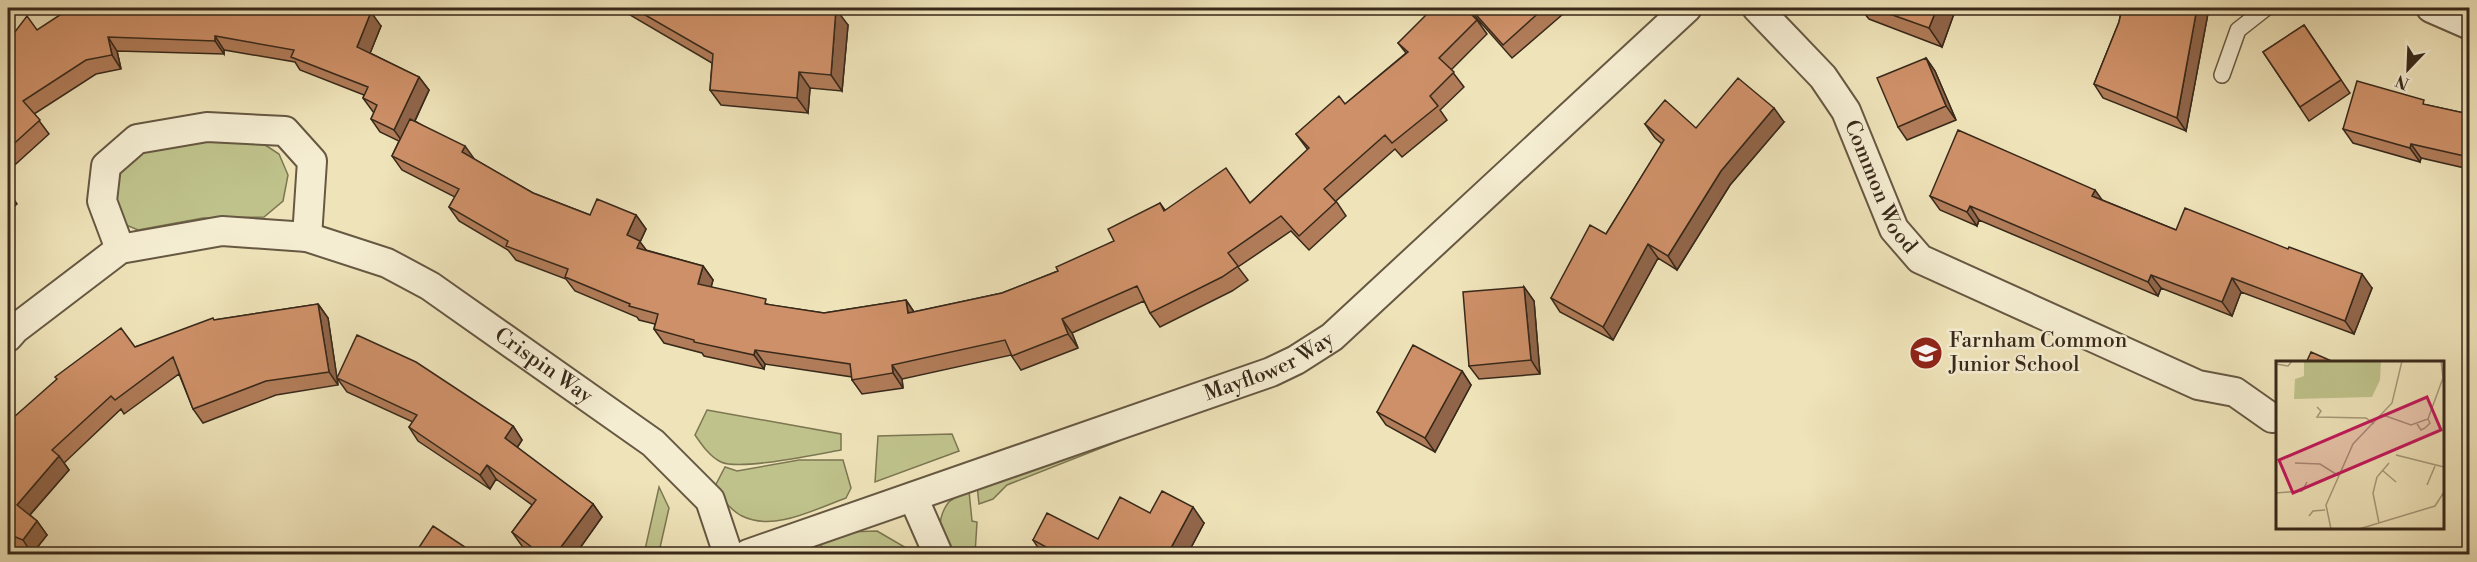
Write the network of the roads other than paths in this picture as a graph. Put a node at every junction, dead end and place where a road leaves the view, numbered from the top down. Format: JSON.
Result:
{"nodes":[{"id":1,"x":1687,"y":8,"type":"edge"},
{"id":2,"x":1757,"y":8,"type":"edge"},
{"id":3,"x":2266,"y":8,"type":"edge"},
{"id":4,"x":2431,"y":8,"type":"edge"},
{"id":5,"x":2469,"y":26,"type":"edge"},
{"id":6,"x":2222,"y":75,"type":"dead end"},
{"id":7,"x":307,"y":237,"type":"junction"},
{"id":8,"x":120,"y":249,"type":"junction"},
{"id":9,"x":8,"y":337,"type":"edge"},
{"id":10,"x":2272,"y":418,"type":"dead end"},
{"id":11,"x":914,"y":497,"type":"junction"},
{"id":12,"x":728,"y":555,"type":"edge"},
{"id":13,"x":748,"y":555,"type":"edge"},
{"id":14,"x":938,"y":555,"type":"edge"}],
"edges":[{"from":1,"to":11,"type":"street","name":"Mayflower Way"},
{"from":2,"to":10,"type":"street","name":"Common Wood"},
{"from":3,"to":6,"type":"lane"},
{"from":4,"to":5,"type":"street"},
{"from":7,"to":8,"type":"street","name":"Crispin Way"},
{"from":7,"to":8,"type":"street"},
{"from":7,"to":12,"type":"street","name":"Crispin Way"},
{"from":8,"to":9,"type":"street","name":"Crispin Way"},
{"from":11,"to":13,"type":"street","name":"Mayflower Way"},
{"from":11,"to":14,"type":"street"}]}
